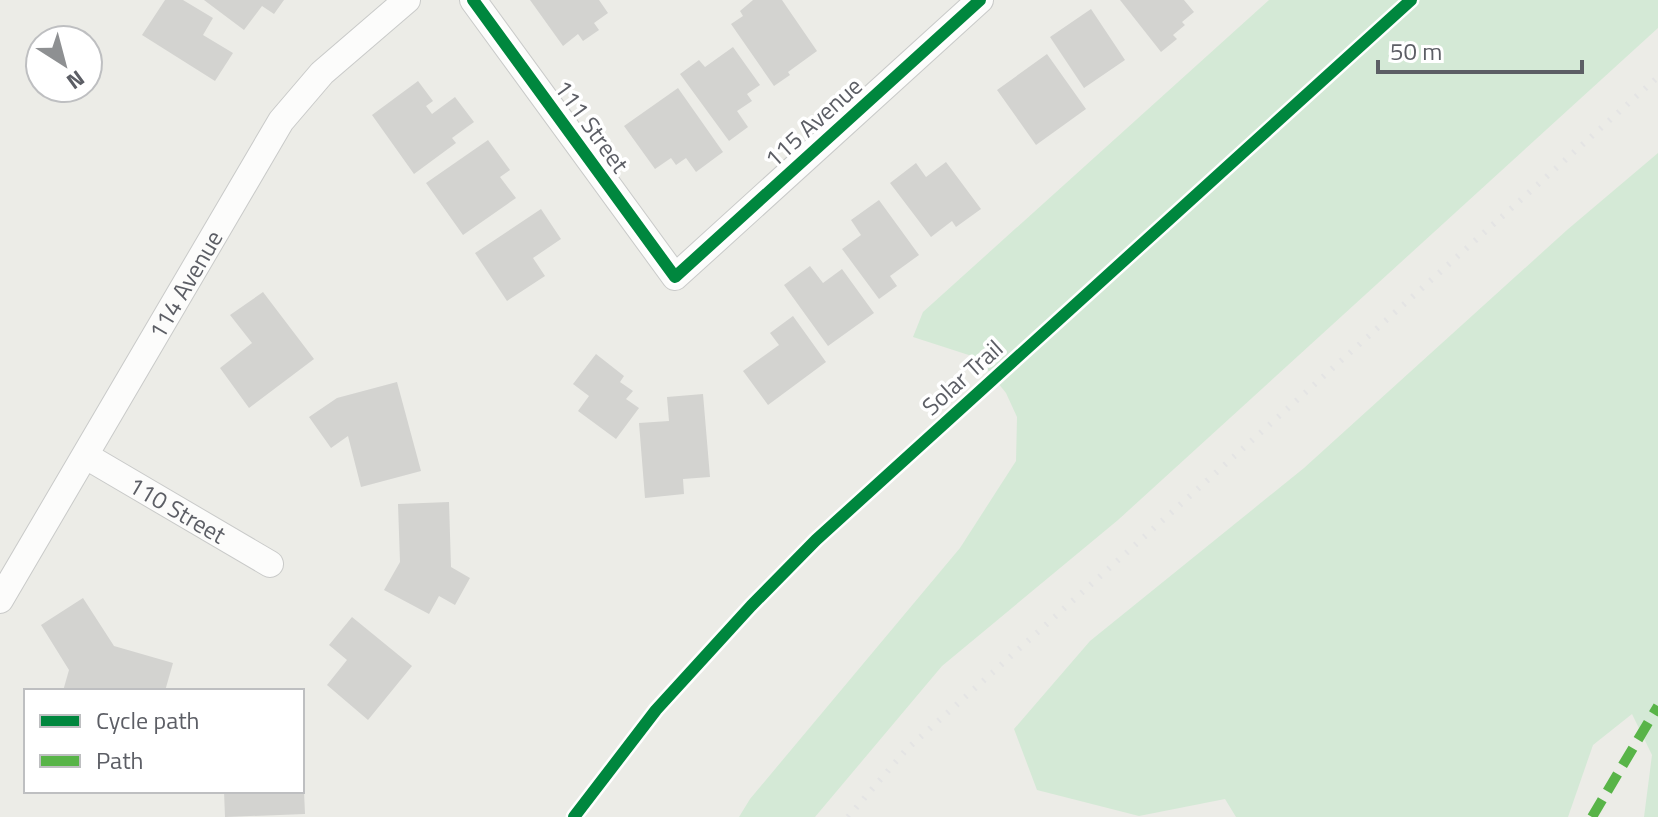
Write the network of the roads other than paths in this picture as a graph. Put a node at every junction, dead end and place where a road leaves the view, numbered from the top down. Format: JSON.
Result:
{"nodes":[{"id":1,"x":407,"y":0,"type":"edge"},
{"id":2,"x":473,"y":0,"type":"edge"},
{"id":3,"x":980,"y":0,"type":"edge"},
{"id":4,"x":675,"y":277,"type":"joint"},
{"id":5,"x":86,"y":456,"type":"junction"},
{"id":6,"x":270,"y":564,"type":"dead end"},
{"id":7,"x":0,"y":600,"type":"edge"}],
"edges":[{"from":1,"to":5,"type":"street","name":"114 Avenue"},
{"from":2,"to":4,"type":"street","name":"111 Street"},
{"from":3,"to":4,"type":"street","name":"115 Avenue"},
{"from":5,"to":6,"type":"street","name":"110 Street"},
{"from":5,"to":7,"type":"street","name":"114 Avenue"}]}
